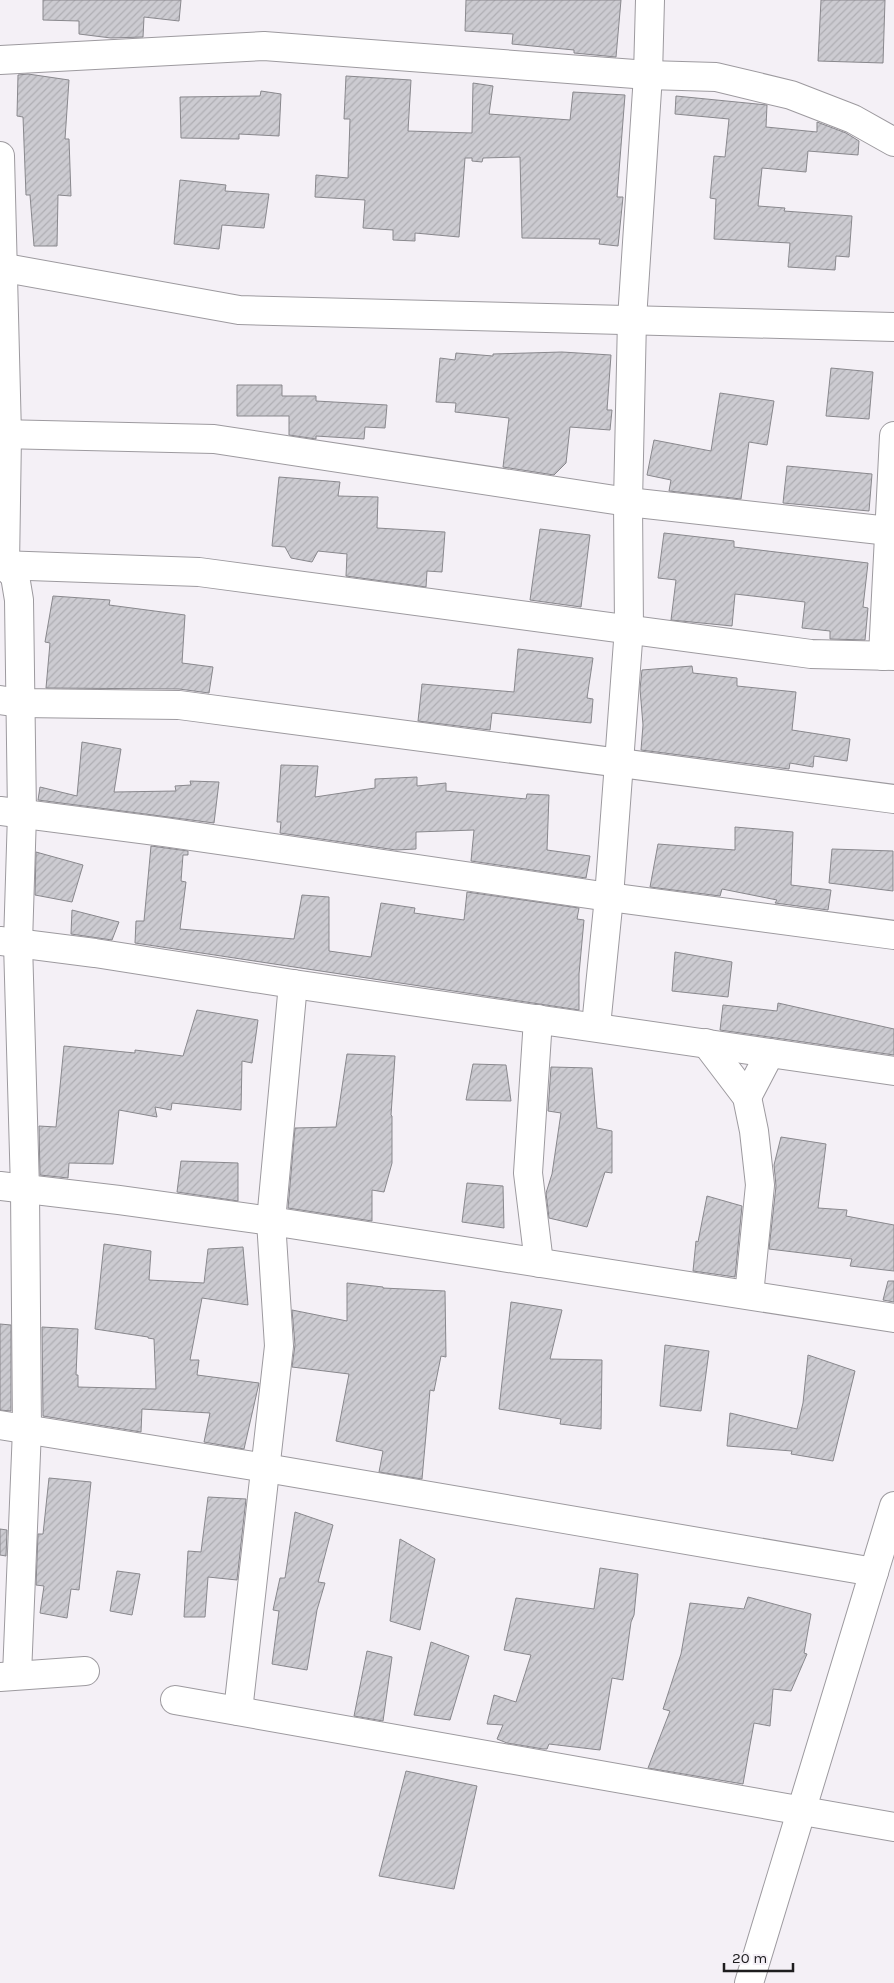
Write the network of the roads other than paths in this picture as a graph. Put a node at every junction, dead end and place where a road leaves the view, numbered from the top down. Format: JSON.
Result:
{"nodes":[{"id":1,"x":650,"y":0,"type":"edge"},
{"id":2,"x":0,"y":60,"type":"edge"},
{"id":3,"x":648,"y":75,"type":"junction"},
{"id":4,"x":894,"y":142,"type":"edge"},
{"id":5,"x":0,"y":156,"type":"edge"},
{"id":6,"x":1,"y":266,"type":"edge"},
{"id":7,"x":632,"y":319,"type":"junction"},
{"id":8,"x":894,"y":327,"type":"edge"},
{"id":9,"x":4,"y":434,"type":"edge"},
{"id":10,"x":894,"y":436,"type":"edge"},
{"id":11,"x":628,"y":502,"type":"junction"},
{"id":12,"x":889,"y":531,"type":"junction"},
{"id":13,"x":3,"y":565,"type":"edge"},
{"id":14,"x":629,"y":628,"type":"junction"},
{"id":15,"x":888,"y":656,"type":"edge"},
{"id":16,"x":10,"y":701,"type":"edge"},
{"id":17,"x":618,"y":763,"type":"junction"},
{"id":18,"x":894,"y":799,"type":"edge"},
{"id":19,"x":11,"y":812,"type":"edge"},
{"id":20,"x":609,"y":897,"type":"junction"},
{"id":21,"x":894,"y":935,"type":"edge"},
{"id":22,"x":9,"y":942,"type":"edge"},
{"id":23,"x":293,"y":984,"type":"junction"},
{"id":24,"x":538,"y":1019,"type":"junction"},
{"id":25,"x":596,"y":1026,"type":"junction"},
{"id":26,"x":706,"y":1043,"type":"junction"},
{"id":27,"x":770,"y":1053,"type":"junction"},
{"id":28,"x":894,"y":1070,"type":"edge"},
{"id":29,"x":747,"y":1097,"type":"junction"},
{"id":30,"x":12,"y":1187,"type":"edge"},
{"id":31,"x":271,"y":1221,"type":"junction"},
{"id":32,"x":539,"y":1263,"type":"junction"},
{"id":33,"x":749,"y":1295,"type":"junction"},
{"id":34,"x":894,"y":1318,"type":"edge"},
{"id":35,"x":0,"y":1425,"type":"edge"},
{"id":36,"x":26,"y":1428,"type":"junction"},
{"id":37,"x":266,"y":1468,"type":"junction"},
{"id":38,"x":894,"y":1506,"type":"edge"},
{"id":39,"x":874,"y":1572,"type":"junction"},
{"id":40,"x":85,"y":1672,"type":"dead end"},
{"id":41,"x":9,"y":1676,"type":"edge"},
{"id":42,"x":175,"y":1700,"type":"dead end"},
{"id":43,"x":238,"y":1711,"type":"junction"},
{"id":44,"x":802,"y":1811,"type":"junction"},
{"id":45,"x":894,"y":1827,"type":"edge"},
{"id":46,"x":749,"y":1983,"type":"edge"}],
"edges":[{"from":1,"to":3,"type":"street"},
{"from":2,"to":3,"type":"street"},
{"from":3,"to":4,"type":"street"},
{"from":3,"to":7,"type":"street"},
{"from":5,"to":6,"type":"street"},
{"from":6,"to":7,"type":"street"},
{"from":6,"to":9,"type":"street"},
{"from":7,"to":8,"type":"street"},
{"from":7,"to":11,"type":"street"},
{"from":9,"to":11,"type":"street"},
{"from":9,"to":13,"type":"street"},
{"from":10,"to":12,"type":"street"},
{"from":11,"to":12,"type":"street"},
{"from":11,"to":14,"type":"street"},
{"from":12,"to":15,"type":"street"},
{"from":13,"to":14,"type":"street"},
{"from":13,"to":16,"type":"street"},
{"from":14,"to":15,"type":"street"},
{"from":14,"to":17,"type":"street"},
{"from":16,"to":17,"type":"street"},
{"from":16,"to":19,"type":"street"},
{"from":17,"to":18,"type":"street"},
{"from":17,"to":20,"type":"street"},
{"from":19,"to":20,"type":"street"},
{"from":19,"to":22,"type":"street"},
{"from":20,"to":21,"type":"street"},
{"from":20,"to":25,"type":"street"},
{"from":22,"to":23,"type":"street"},
{"from":22,"to":30,"type":"street"},
{"from":23,"to":24,"type":"street"},
{"from":23,"to":31,"type":"street"},
{"from":24,"to":25,"type":"street"},
{"from":24,"to":32,"type":"street"},
{"from":25,"to":26,"type":"street"},
{"from":26,"to":27,"type":"street"},
{"from":26,"to":29,"type":"street"},
{"from":27,"to":28,"type":"street"},
{"from":27,"to":29,"type":"street"},
{"from":29,"to":33,"type":"street"},
{"from":30,"to":31,"type":"street"},
{"from":30,"to":36,"type":"street"},
{"from":31,"to":32,"type":"street"},
{"from":31,"to":37,"type":"street"},
{"from":32,"to":33,"type":"street"},
{"from":33,"to":34,"type":"street"},
{"from":35,"to":36,"type":"street"},
{"from":36,"to":37,"type":"street"},
{"from":36,"to":41,"type":"street"},
{"from":37,"to":39,"type":"street"},
{"from":37,"to":43,"type":"street"},
{"from":38,"to":39,"type":"street"},
{"from":39,"to":44,"type":"street"},
{"from":40,"to":41,"type":"street"},
{"from":42,"to":43,"type":"street"},
{"from":43,"to":44,"type":"street"},
{"from":44,"to":45,"type":"street"},
{"from":44,"to":46,"type":"street"}]}
